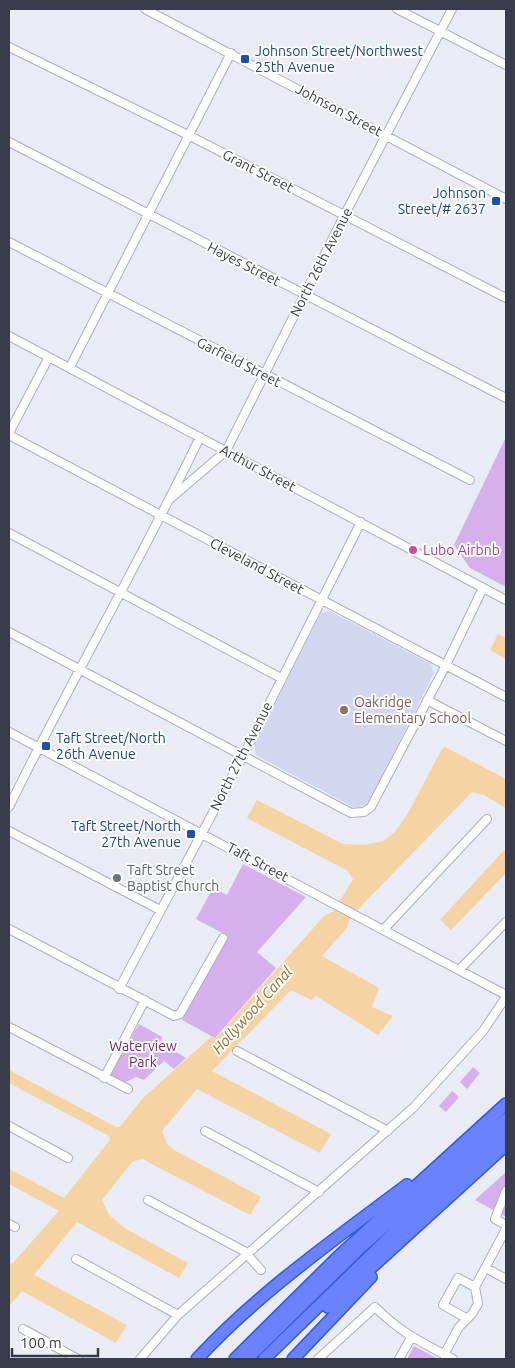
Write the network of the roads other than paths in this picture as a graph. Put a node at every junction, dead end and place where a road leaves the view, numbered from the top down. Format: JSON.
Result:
{"nodes":[{"id":1,"x":145,"y":9,"type":"edge"},
{"id":2,"x":397,"y":9,"type":"edge"},
{"id":3,"x":452,"y":9,"type":"edge"},
{"id":4,"x":440,"y":31,"type":"junction"},
{"id":5,"x":9,"y":48,"type":"edge"},
{"id":6,"x":231,"y":54,"type":"junction"},
{"id":7,"x":506,"y":65,"type":"edge"},
{"id":8,"x":188,"y":135,"type":"junction"},
{"id":9,"x":387,"y":135,"type":"junction"},
{"id":10,"x":9,"y":142,"type":"edge"},
{"id":11,"x":506,"y":199,"type":"edge"},
{"id":12,"x":149,"y":215,"type":"junction"},
{"id":13,"x":344,"y":216,"type":"junction"},
{"id":14,"x":9,"y":242,"type":"edge"},
{"id":15,"x":107,"y":294,"type":"junction"},
{"id":16,"x":305,"y":295,"type":"junction"},
{"id":17,"x":506,"y":298,"type":"edge"},
{"id":18,"x":9,"y":336,"type":"edge"},
{"id":19,"x":49,"y":357,"type":"junction"},
{"id":20,"x":70,"y":367,"type":"junction"},
{"id":21,"x":265,"y":376,"type":"junction"},
{"id":22,"x":506,"y":398,"type":"edge"},
{"id":23,"x":9,"y":434,"type":"edge"},
{"id":24,"x":200,"y":437,"type":"junction"},
{"id":25,"x":226,"y":451,"type":"junction"},
{"id":26,"x":470,"y":480,"type":"dead end"},
{"id":27,"x":170,"y":499,"type":"junction"},
{"id":28,"x":162,"y":515,"type":"junction"},
{"id":29,"x":361,"y":522,"type":"junction"},
{"id":30,"x":9,"y":534,"type":"edge"},
{"id":31,"x":483,"y":588,"type":"junction"},
{"id":32,"x":120,"y":592,"type":"junction"},
{"id":33,"x":321,"y":600,"type":"junction"},
{"id":34,"x":506,"y":600,"type":"edge"},
{"id":35,"x":9,"y":632,"type":"edge"},
{"id":36,"x":446,"y":665,"type":"junction"},
{"id":37,"x":79,"y":669,"type":"junction"},
{"id":38,"x":281,"y":678,"type":"junction"},
{"id":39,"x":506,"y":697,"type":"edge"},
{"id":40,"x":428,"y":700,"type":"junction"},
{"id":41,"x":9,"y":732,"type":"edge"},
{"id":42,"x":506,"y":741,"type":"edge"},
{"id":43,"x":38,"y":747,"type":"junction"},
{"id":44,"x":243,"y":756,"type":"junction"},
{"id":45,"x":9,"y":807,"type":"edge"},
{"id":46,"x":487,"y":819,"type":"dead end"},
{"id":47,"x":9,"y":831,"type":"edge"},
{"id":48,"x":202,"y":832,"type":"junction"},
{"id":49,"x":160,"y":910,"type":"junction"},
{"id":50,"x":506,"y":922,"type":"edge"},
{"id":51,"x":9,"y":929,"type":"edge"},
{"id":52,"x":384,"y":929,"type":"junction"},
{"id":53,"x":223,"y":938,"type":"dead end"},
{"id":54,"x":460,"y":969,"type":"junction"},
{"id":55,"x":119,"y":989,"type":"junction"},
{"id":56,"x":506,"y":996,"type":"edge"},
{"id":57,"x":145,"y":1000,"type":"junction"},
{"id":58,"x":9,"y":1027,"type":"edge"},
{"id":59,"x":237,"y":1051,"type":"dead end"},
{"id":60,"x":104,"y":1078,"type":"junction"},
{"id":61,"x":128,"y":1089,"type":"dead end"},
{"id":62,"x":506,"y":1104,"type":"edge"},
{"id":63,"x":506,"y":1119,"type":"edge"},
{"id":64,"x":9,"y":1126,"type":"edge"},
{"id":65,"x":205,"y":1131,"type":"dead end"},
{"id":66,"x":388,"y":1131,"type":"junction"},
{"id":67,"x":506,"y":1133,"type":"edge"},
{"id":68,"x":506,"y":1145,"type":"edge"},
{"id":69,"x":68,"y":1158,"type":"dead end"},
{"id":70,"x":434,"y":1169,"type":"junction"},
{"id":71,"x":506,"y":1190,"type":"edge"},
{"id":72,"x":454,"y":1191,"type":"junction"},
{"id":73,"x":319,"y":1192,"type":"junction"},
{"id":74,"x":148,"y":1200,"type":"dead end"},
{"id":75,"x":506,"y":1225,"type":"edge"},
{"id":76,"x":506,"y":1229,"type":"edge"},
{"id":77,"x":248,"y":1255,"type":"junction"},
{"id":78,"x":76,"y":1259,"type":"dead end"},
{"id":79,"x":486,"y":1268,"type":"junction"},
{"id":80,"x":260,"y":1270,"type":"dead end"},
{"id":81,"x":506,"y":1279,"type":"edge"},
{"id":82,"x":475,"y":1287,"type":"junction"},
{"id":83,"x":178,"y":1315,"type":"junction"},
{"id":84,"x":466,"y":1318,"type":"junction"},
{"id":85,"x":23,"y":1329,"type":"dead end"},
{"id":86,"x":411,"y":1338,"type":"junction"},
{"id":87,"x":444,"y":1355,"type":"junction"},
{"id":88,"x":78,"y":1359,"type":"edge"},
{"id":89,"x":140,"y":1359,"type":"edge"},
{"id":90,"x":197,"y":1359,"type":"edge"},
{"id":91,"x":235,"y":1359,"type":"edge"},
{"id":92,"x":247,"y":1359,"type":"edge"},
{"id":93,"x":264,"y":1359,"type":"edge"},
{"id":94,"x":275,"y":1359,"type":"edge"},
{"id":95,"x":292,"y":1359,"type":"edge"},
{"id":96,"x":318,"y":1359,"type":"edge"},
{"id":97,"x":399,"y":1359,"type":"edge"},
{"id":98,"x":453,"y":1359,"type":"edge"}],
"edges":[{"from":1,"to":6,"type":"street","name":"Johnson Street"},
{"from":2,"to":4,"type":"street"},
{"from":3,"to":4,"type":"street","name":"North 26th Avenue"},
{"from":4,"to":7,"type":"street"},
{"from":4,"to":9,"type":"street","name":"North 26th Avenue"},
{"from":5,"to":8,"type":"street","name":"Grant Street"},
{"from":6,"to":8,"type":"street"},
{"from":6,"to":9,"type":"street","name":"Johnson Street"},
{"from":8,"to":12,"type":"street"},
{"from":8,"to":13,"type":"street","name":"Grant Street"},
{"from":9,"to":11,"type":"street","name":"Johnson Street"},
{"from":9,"to":13,"type":"street","name":"North 26th Avenue"},
{"from":10,"to":12,"type":"street","name":"Hayes Street"},
{"from":12,"to":15,"type":"street"},
{"from":12,"to":16,"type":"street","name":"Hayes Street"},
{"from":13,"to":16,"type":"street","name":"North 26th Avenue"},
{"from":13,"to":17,"type":"street","name":"Grant Street"},
{"from":14,"to":15,"type":"street","name":"Garfield Street"},
{"from":15,"to":20,"type":"street"},
{"from":15,"to":21,"type":"street","name":"Garfield Street"},
{"from":16,"to":21,"type":"street","name":"North 26th Avenue"},
{"from":16,"to":22,"type":"street","name":"Hayes Street"},
{"from":18,"to":19,"type":"street","name":"Arthur Street"},
{"from":19,"to":20,"type":"street","name":"Arthur Street"},
{"from":19,"to":23,"type":"street"},
{"from":20,"to":24,"type":"street","name":"Arthur Street"},
{"from":21,"to":25,"type":"street","name":"North 26th Avenue"},
{"from":21,"to":26,"type":"street","name":"Garfield Street"},
{"from":23,"to":28,"type":"street","name":"Cleveland Street"},
{"from":24,"to":25,"type":"street","name":"Arthur Street"},
{"from":24,"to":27,"type":"street","name":"North 26th Avenue"},
{"from":25,"to":27,"type":"street","name":"North 26th Avenue"},
{"from":25,"to":29,"type":"street","name":"Arthur Street"},
{"from":27,"to":28,"type":"street","name":"North 26th Avenue"},
{"from":28,"to":32,"type":"street","name":"North 26th Avenue"},
{"from":28,"to":33,"type":"street","name":"Cleveland Street"},
{"from":29,"to":31,"type":"street","name":"Arthur Street"},
{"from":29,"to":33,"type":"street","name":"North 27th Avenue"},
{"from":30,"to":32,"type":"street"},
{"from":31,"to":34,"type":"street","name":"Arthur Street"},
{"from":31,"to":36,"type":"street"},
{"from":32,"to":37,"type":"street","name":"North 26th Avenue"},
{"from":32,"to":38,"type":"street"},
{"from":33,"to":36,"type":"street","name":"Cleveland Street"},
{"from":33,"to":38,"type":"street","name":"North 27th Avenue"},
{"from":35,"to":37,"type":"street"},
{"from":36,"to":39,"type":"street","name":"Cleveland Street"},
{"from":36,"to":40,"type":"street"},
{"from":37,"to":43,"type":"street","name":"North 26th Avenue"},
{"from":37,"to":44,"type":"street"},
{"from":38,"to":44,"type":"street","name":"North 27th Avenue"},
{"from":40,"to":42,"type":"street"},
{"from":40,"to":44,"type":"street"},
{"from":41,"to":43,"type":"street","name":"Taft Street"},
{"from":43,"to":45,"type":"street","name":"North 26th Avenue"},
{"from":43,"to":48,"type":"street","name":"Taft Street"},
{"from":44,"to":48,"type":"street","name":"North 27th Avenue"},
{"from":46,"to":52,"type":"street"},
{"from":47,"to":49,"type":"street"},
{"from":48,"to":49,"type":"street","name":"North 27th Avenue"},
{"from":48,"to":52,"type":"street","name":"Taft Street"},
{"from":49,"to":55,"type":"street","name":"North 27th Avenue"},
{"from":50,"to":54,"type":"street"},
{"from":51,"to":55,"type":"street"},
{"from":52,"to":54,"type":"street","name":"Taft Street"},
{"from":53,"to":57,"type":"street"},
{"from":54,"to":56,"type":"street","name":"Taft Street"},
{"from":55,"to":57,"type":"street"},
{"from":56,"to":66,"type":"street"},
{"from":57,"to":60,"type":"street"},
{"from":58,"to":60,"type":"street"},
{"from":59,"to":66,"type":"street"},
{"from":60,"to":61,"type":"street"},
{"from":62,"to":70,"type":"highway"},
{"from":63,"to":92,"type":"highway"},
{"from":64,"to":69,"type":"street"},
{"from":65,"to":73,"type":"street"},
{"from":66,"to":73,"type":"street"},
{"from":67,"to":93,"type":"highway"},
{"from":68,"to":72,"type":"highway"},
{"from":70,"to":90,"type":"highway"},
{"from":70,"to":91,"type":"highway"},
{"from":71,"to":75,"type":"street"},
{"from":72,"to":94,"type":"highway"},
{"from":72,"to":95,"type":"highway"},
{"from":73,"to":77,"type":"street"},
{"from":74,"to":77,"type":"street"},
{"from":76,"to":79,"type":"street"},
{"from":77,"to":80,"type":"street"},
{"from":77,"to":83,"type":"street"},
{"from":78,"to":83,"type":"street"},
{"from":79,"to":81,"type":"street"},
{"from":79,"to":82,"type":"street"},
{"from":82,"to":84,"type":"street"},
{"from":82,"to":84,"type":"street"},
{"from":83,"to":89,"type":"street"},
{"from":84,"to":87,"type":"street"},
{"from":85,"to":88,"type":"street"},
{"from":86,"to":87,"type":"street"},
{"from":86,"to":96,"type":"street"},
{"from":86,"to":97,"type":"street"},
{"from":87,"to":98,"type":"street"}]}
